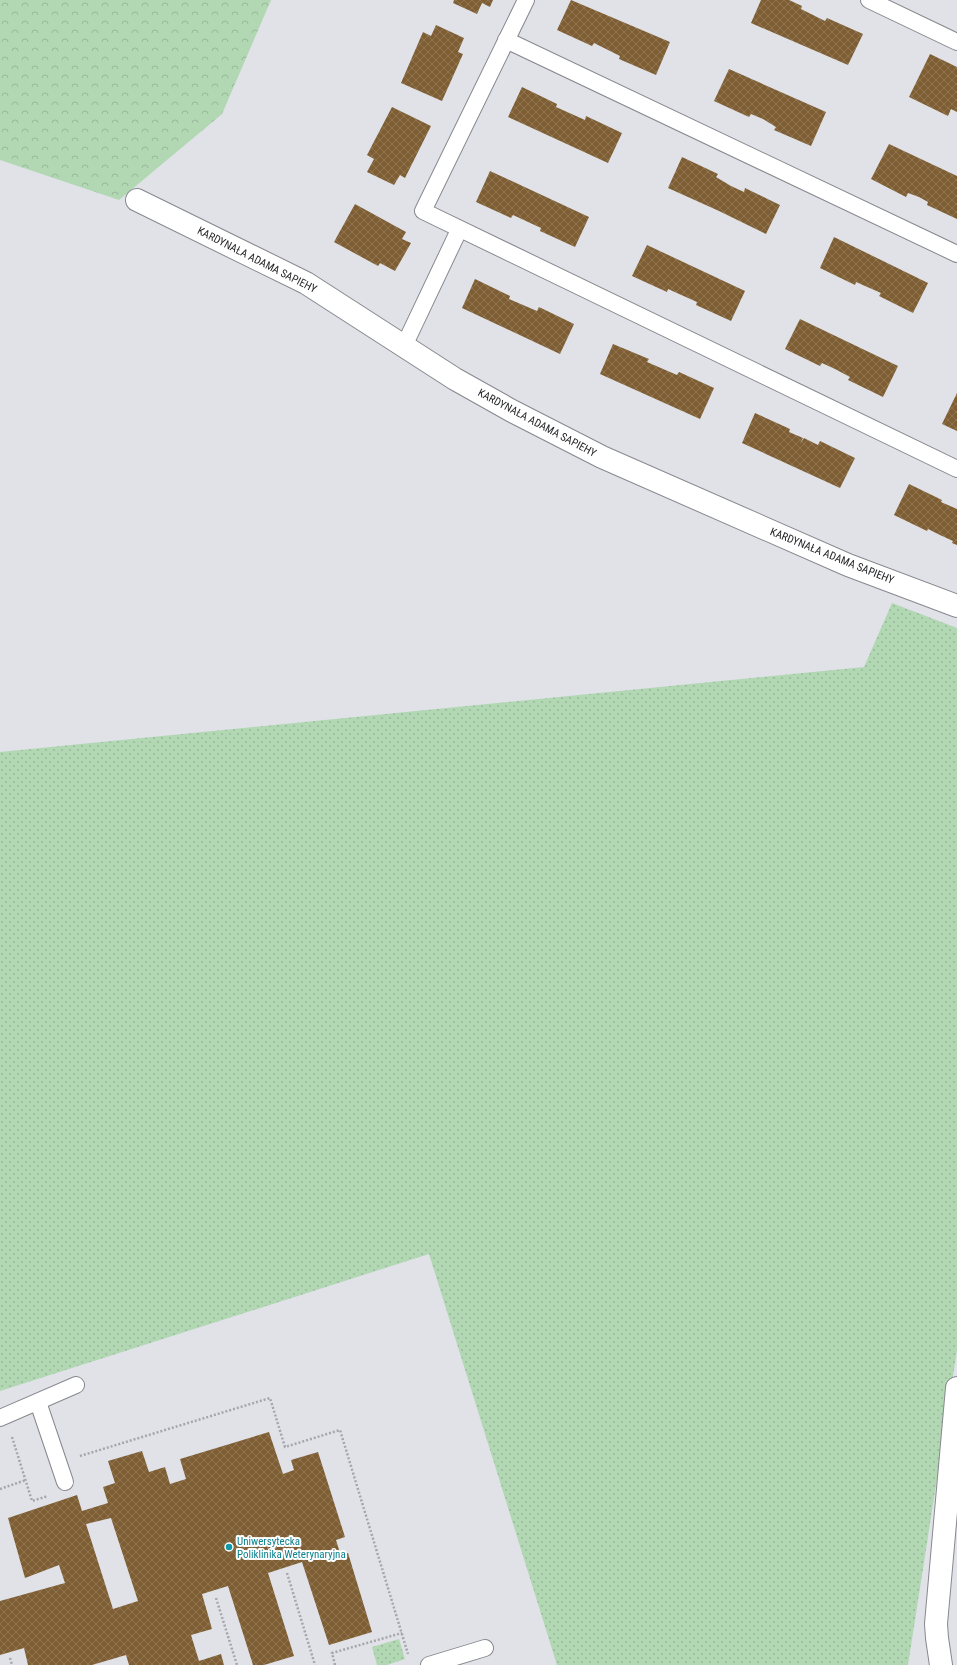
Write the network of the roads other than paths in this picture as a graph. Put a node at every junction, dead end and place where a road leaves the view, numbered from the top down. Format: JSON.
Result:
{"nodes":[{"id":1,"x":526,"y":0,"type":"edge"},
{"id":2,"x":869,"y":0,"type":"edge"},
{"id":3,"x":506,"y":40,"type":"junction"},
{"id":4,"x":957,"y":42,"type":"edge"},
{"id":5,"x":137,"y":200,"type":"dead end"},
{"id":6,"x":459,"y":230,"type":"junction"},
{"id":7,"x":957,"y":254,"type":"edge"},
{"id":8,"x":404,"y":346,"type":"junction"},
{"id":9,"x":957,"y":469,"type":"edge"},
{"id":10,"x":957,"y":606,"type":"edge"},
{"id":11,"x":76,"y":1385,"type":"dead end"},
{"id":12,"x":957,"y":1388,"type":"edge"},
{"id":13,"x":38,"y":1402,"type":"junction"},
{"id":14,"x":0,"y":1418,"type":"edge"},
{"id":15,"x":65,"y":1482,"type":"dead end"},
{"id":16,"x":485,"y":1648,"type":"dead end"},
{"id":17,"x":429,"y":1665,"type":"edge"},
{"id":18,"x":941,"y":1665,"type":"edge"}],
"edges":[{"from":1,"to":3,"type":"lane"},
{"from":2,"to":4,"type":"lane"},
{"from":3,"to":6,"type":"lane"},
{"from":3,"to":7,"type":"lane"},
{"from":5,"to":8,"type":"street","name":"KARDYNAŁA ADAMA SAPIEHY"},
{"from":6,"to":8,"type":"lane"},
{"from":6,"to":9,"type":"lane"},
{"from":8,"to":10,"type":"street","name":"KARDYNAŁA ADAMA SAPIEHY"},
{"from":11,"to":13,"type":"lane"},
{"from":12,"to":18,"type":"street"},
{"from":13,"to":14,"type":"lane"},
{"from":13,"to":15,"type":"lane"},
{"from":16,"to":17,"type":"lane"}]}
